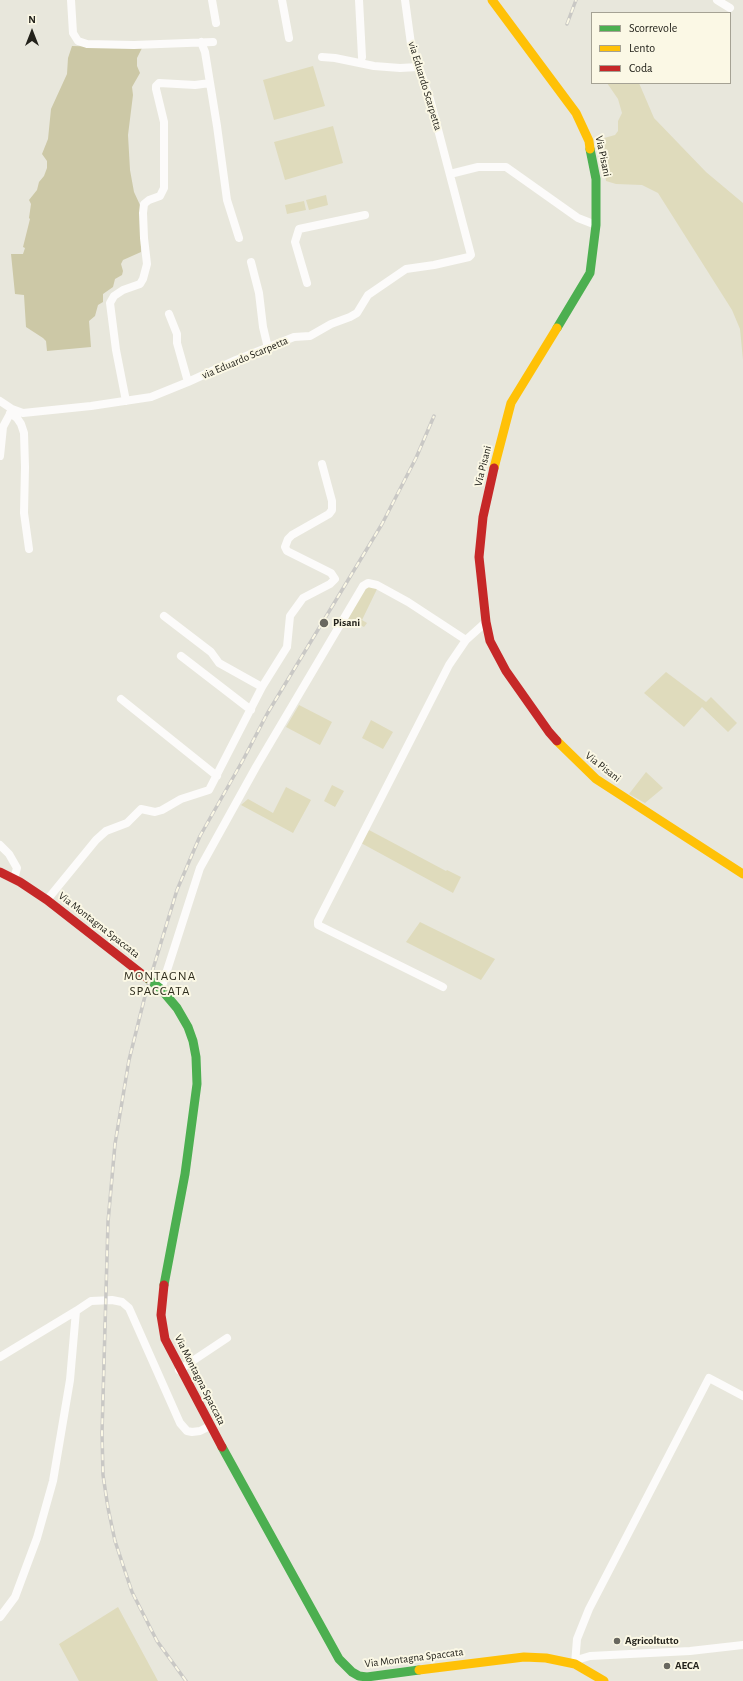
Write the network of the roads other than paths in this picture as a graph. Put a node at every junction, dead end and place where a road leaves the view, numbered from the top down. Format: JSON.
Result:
{"nodes":[{"id":1,"x":71,"y":0,"type":"edge"},
{"id":2,"x":212,"y":0,"type":"edge"},
{"id":3,"x":282,"y":0,"type":"edge"},
{"id":4,"x":359,"y":0,"type":"edge"},
{"id":5,"x":405,"y":0,"type":"edge"},
{"id":6,"x":492,"y":0,"type":"edge"},
{"id":7,"x":717,"y":0,"type":"edge"},
{"id":8,"x":730,"y":8,"type":"dead end"},
{"id":9,"x":216,"y":23,"type":"dead end"},
{"id":10,"x":289,"y":38,"type":"dead end"},
{"id":11,"x":201,"y":42,"type":"junction"},
{"id":12,"x":213,"y":42,"type":"dead end"},
{"id":13,"x":362,"y":56,"type":"dead end"},
{"id":14,"x":322,"y":57,"type":"dead end"},
{"id":15,"x":418,"y":67,"type":"junction"},
{"id":16,"x":210,"y":83,"type":"junction"},
{"id":17,"x":450,"y":174,"type":"junction"},
{"id":18,"x":365,"y":215,"type":"dead end"},
{"id":19,"x":596,"y":226,"type":"junction"},
{"id":20,"x":240,"y":238,"type":"dead end"},
{"id":21,"x":251,"y":262,"type":"dead end"},
{"id":22,"x":307,"y":283,"type":"dead end"},
{"id":23,"x":169,"y":314,"type":"dead end"},
{"id":24,"x":268,"y":348,"type":"junction"},
{"id":25,"x":188,"y":382,"type":"junction"},
{"id":26,"x":0,"y":401,"type":"edge"},
{"id":27,"x":126,"y":401,"type":"junction"},
{"id":28,"x":11,"y":411,"type":"junction"},
{"id":29,"x":0,"y":456,"type":"edge"},
{"id":30,"x":322,"y":464,"type":"dead end"},
{"id":31,"x":29,"y":549,"type":"dead end"},
{"id":32,"x":164,"y":616,"type":"dead end"},
{"id":33,"x":486,"y":622,"type":"junction"},
{"id":34,"x":466,"y":640,"type":"junction"},
{"id":35,"x":181,"y":656,"type":"dead end"},
{"id":36,"x":262,"y":686,"type":"junction"},
{"id":37,"x":121,"y":699,"type":"dead end"},
{"id":38,"x":251,"y":710,"type":"junction"},
{"id":39,"x":217,"y":776,"type":"junction"},
{"id":40,"x":0,"y":845,"type":"edge"},
{"id":41,"x":0,"y":872,"type":"edge"},
{"id":42,"x":743,"y":874,"type":"edge"},
{"id":43,"x":14,"y":879,"type":"junction"},
{"id":44,"x":47,"y":900,"type":"junction"},
{"id":45,"x":443,"y":987,"type":"dead end"},
{"id":46,"x":161,"y":989,"type":"junction"},
{"id":47,"x":76,"y":1311,"type":"junction"},
{"id":48,"x":226,"y":1338,"type":"dead end"},
{"id":49,"x":0,"y":1357,"type":"edge"},
{"id":50,"x":180,"y":1370,"type":"junction"},
{"id":51,"x":743,"y":1396,"type":"edge"},
{"id":52,"x":210,"y":1426,"type":"junction"},
{"id":53,"x":0,"y":1617,"type":"edge"},
{"id":54,"x":743,"y":1637,"type":"edge"},
{"id":55,"x":742,"y":1645,"type":"edge"},
{"id":56,"x":575,"y":1664,"type":"junction"},
{"id":57,"x":356,"y":1678,"type":"edge"},
{"id":58,"x":604,"y":1681,"type":"edge"}],
"edges":[{"from":1,"to":11,"type":"street"},
{"from":2,"to":9,"type":"street"},
{"from":3,"to":10,"type":"street"},
{"from":4,"to":13,"type":"street"},
{"from":5,"to":15,"type":"street","name":"via Eduardo Scarpetta"},
{"from":6,"to":19,"type":"main road","name":"Via Pisani"},
{"from":7,"to":8,"type":"street"},
{"from":11,"to":12,"type":"street"},
{"from":11,"to":16,"type":"street"},
{"from":14,"to":15,"type":"street"},
{"from":15,"to":17,"type":"street","name":"via Eduardo Scarpetta"},
{"from":16,"to":20,"type":"street"},
{"from":16,"to":27,"type":"street"},
{"from":17,"to":19,"type":"street"},
{"from":17,"to":24,"type":"street","name":"via Eduardo Scarpetta"},
{"from":18,"to":22,"type":"street"},
{"from":19,"to":33,"type":"main road","name":"Via Pisani"},
{"from":21,"to":24,"type":"street"},
{"from":23,"to":25,"type":"street"},
{"from":24,"to":25,"type":"street","name":"via Eduardo Scarpetta"},
{"from":25,"to":27,"type":"street","name":"via Eduardo Scarpetta"},
{"from":26,"to":28,"type":"street","name":"via Eduardo Scarpetta"},
{"from":27,"to":28,"type":"street","name":"via Eduardo Scarpetta"},
{"from":28,"to":29,"type":"street"},
{"from":28,"to":31,"type":"street"},
{"from":30,"to":36,"type":"street"},
{"from":32,"to":36,"type":"street"},
{"from":33,"to":34,"type":"street"},
{"from":33,"to":42,"type":"main road","name":"Via Pisani"},
{"from":34,"to":45,"type":"street"},
{"from":34,"to":46,"type":"street"},
{"from":35,"to":38,"type":"street"},
{"from":36,"to":38,"type":"street"},
{"from":37,"to":39,"type":"street"},
{"from":38,"to":39,"type":"street"},
{"from":39,"to":44,"type":"street"},
{"from":40,"to":43,"type":"street"},
{"from":41,"to":43,"type":"main road","name":"Via Montagna Spaccata"},
{"from":43,"to":44,"type":"main road","name":"Via Montagna Spaccata"},
{"from":44,"to":46,"type":"main road","name":"Via Montagna Spaccata"},
{"from":46,"to":50,"type":"main road","name":"Via Montagna Spaccata"},
{"from":47,"to":49,"type":"street"},
{"from":47,"to":52,"type":"street"},
{"from":47,"to":53,"type":"street"},
{"from":48,"to":50,"type":"street"},
{"from":50,"to":52,"type":"main road","name":"Via Montagna Spaccata"},
{"from":51,"to":56,"type":"street"},
{"from":52,"to":57,"type":"main road","name":"Via Montagna Spaccata"},
{"from":54,"to":55,"type":"street"},
{"from":55,"to":56,"type":"street"},
{"from":56,"to":57,"type":"main road","name":"Via Montagna Spaccata"},
{"from":56,"to":58,"type":"main road","name":"Via Montagna Spaccata"}]}
